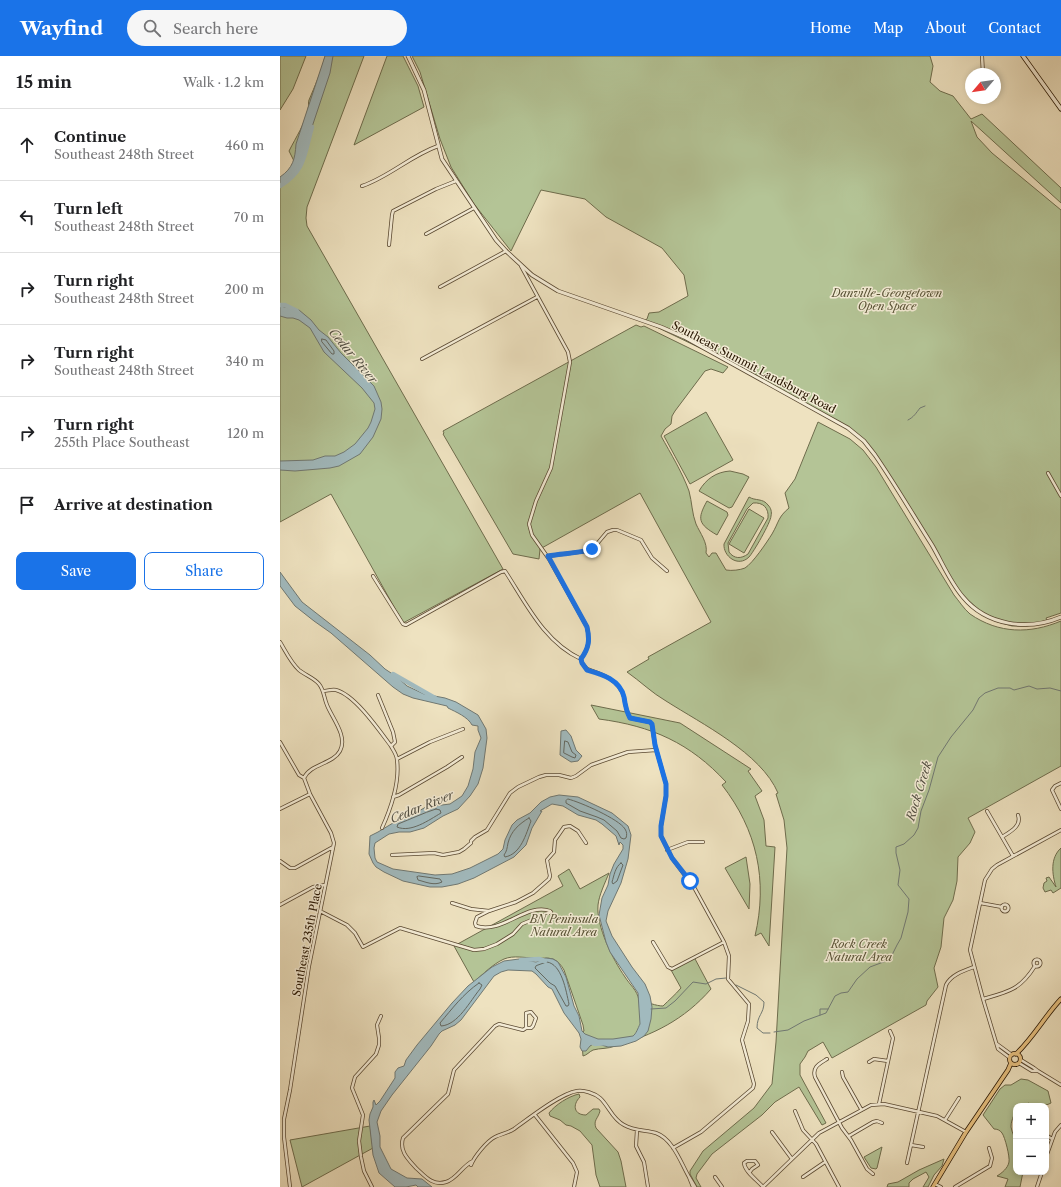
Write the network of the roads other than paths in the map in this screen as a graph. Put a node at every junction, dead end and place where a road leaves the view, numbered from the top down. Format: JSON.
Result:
{"nodes":[{"id":1,"x":408,"y":56,"type":"edge"},
{"id":2,"x":982,"y":56,"type":"edge"},
{"id":3,"x":1023,"y":56,"type":"edge"},
{"id":4,"x":983,"y":68,"type":"edge"},
{"id":5,"x":1061,"y":109,"type":"edge"},
{"id":6,"x":438,"y":146,"type":"junction"},
{"id":7,"x":456,"y":181,"type":"junction"},
{"id":8,"x":362,"y":186,"type":"dead end"},
{"id":9,"x":474,"y":208,"type":"junction"},
{"id":10,"x":426,"y":234,"type":"dead end"},
{"id":11,"x":389,"y":245,"type":"dead end"},
{"id":12,"x":506,"y":251,"type":"junction"},
{"id":13,"x":520,"y":265,"type":"junction"},
{"id":14,"x":440,"y":287,"type":"dead end"},
{"id":15,"x":537,"y":296,"type":"junction"},
{"id":16,"x":422,"y":359,"type":"dead end"},
{"id":17,"x":1048,"y":472,"type":"dead end"},
{"id":18,"x":1061,"y":496,"type":"edge"},
{"id":19,"x":548,"y":556,"type":"junction"},
{"id":20,"x":667,"y":571,"type":"dead end"},
{"id":21,"x":373,"y":576,"type":"dead end"},
{"id":22,"x":1061,"y":617,"type":"edge"},
{"id":23,"x":280,"y":642,"type":"edge"},
{"id":24,"x":581,"y":659,"type":"junction"},
{"id":25,"x":323,"y":692,"type":"junction"},
{"id":26,"x":378,"y":695,"type":"dead end"},
{"id":27,"x":463,"y":729,"type":"dead end"},
{"id":28,"x":280,"y":742,"type":"edge"},
{"id":29,"x":391,"y":746,"type":"junction"},
{"id":30,"x":656,"y":750,"type":"junction"},
{"id":31,"x":462,"y":756,"type":"dead end"},
{"id":32,"x":397,"y":759,"type":"junction"},
{"id":33,"x":304,"y":778,"type":"junction"},
{"id":34,"x":1061,"y":783,"type":"edge"},
{"id":35,"x":310,"y":794,"type":"junction"},
{"id":36,"x":393,"y":797,"type":"junction"},
{"id":37,"x":280,"y":809,"type":"edge"},
{"id":38,"x":1061,"y":809,"type":"edge"},
{"id":39,"x":987,"y":811,"type":"dead end"},
{"id":40,"x":1018,"y":815,"type":"dead end"},
{"id":41,"x":382,"y":828,"type":"dead end"},
{"id":42,"x":1061,"y":830,"type":"edge"},
{"id":43,"x":1002,"y":837,"type":"junction"},
{"id":44,"x":703,"y":842,"type":"dead end"},
{"id":45,"x":586,"y":843,"type":"dead end"},
{"id":46,"x":334,"y":847,"type":"junction"},
{"id":47,"x":667,"y":850,"type":"junction"},
{"id":48,"x":392,"y":855,"type":"dead end"},
{"id":49,"x":1013,"y":856,"type":"junction"},
{"id":50,"x":280,"y":861,"type":"edge"},
{"id":51,"x":325,"y":885,"type":"junction"},
{"id":52,"x":452,"y":903,"type":"dead end"},
{"id":53,"x":980,"y":903,"type":"junction"},
{"id":54,"x":280,"y":905,"type":"edge"},
{"id":55,"x":1002,"y":907,"type":"dead end"},
{"id":56,"x":320,"y":910,"type":"junction"},
{"id":57,"x":489,"y":911,"type":"junction"},
{"id":58,"x":653,"y":942,"type":"dead end"},
{"id":59,"x":724,"y":942,"type":"junction"},
{"id":60,"x":1035,"y":966,"type":"dead end"},
{"id":61,"x":974,"y":968,"type":"junction"},
{"id":62,"x":983,"y":999,"type":"junction"},
{"id":63,"x":1061,"y":999,"type":"edge"},
{"id":64,"x":380,"y":1016,"type":"dead end"},
{"id":65,"x":526,"y":1028,"type":"junction"},
{"id":66,"x":890,"y":1030,"type":"dead end"},
{"id":67,"x":1024,"y":1046,"type":"junction"},
{"id":68,"x":1013,"y":1056,"type":"junction"},
{"id":69,"x":827,"y":1059,"type":"dead end"},
{"id":70,"x":869,"y":1062,"type":"dead end"},
{"id":71,"x":888,"y":1062,"type":"junction"},
{"id":72,"x":1017,"y":1062,"type":"junction"},
{"id":73,"x":842,"y":1072,"type":"dead end"},
{"id":74,"x":1061,"y":1085,"type":"edge"},
{"id":75,"x":959,"y":1098,"type":"dead end"},
{"id":76,"x":879,"y":1104,"type":"junction"},
{"id":77,"x":861,"y":1109,"type":"junction"},
{"id":78,"x":795,"y":1111,"type":"dead end"},
{"id":79,"x":918,"y":1112,"type":"junction"},
{"id":80,"x":535,"y":1115,"type":"junction"},
{"id":81,"x":945,"y":1120,"type":"junction"},
{"id":82,"x":839,"y":1122,"type":"junction"},
{"id":83,"x":882,"y":1123,"type":"dead end"},
{"id":84,"x":1061,"y":1125,"type":"edge"},
{"id":85,"x":638,"y":1130,"type":"junction"},
{"id":86,"x":772,"y":1132,"type":"dead end"},
{"id":87,"x":966,"y":1132,"type":"junction"},
{"id":88,"x":848,"y":1136,"type":"junction"},
{"id":89,"x":1049,"y":1137,"type":"edge"},
{"id":90,"x":811,"y":1139,"type":"junction"},
{"id":91,"x":1052,"y":1139,"type":"junction"},
{"id":92,"x":911,"y":1145,"type":"junction"},
{"id":93,"x":673,"y":1148,"type":"junction"},
{"id":94,"x":923,"y":1148,"type":"dead end"},
{"id":95,"x":989,"y":1148,"type":"dead end"},
{"id":96,"x":1049,"y":1148,"type":"edge"},
{"id":97,"x":792,"y":1159,"type":"junction"},
{"id":98,"x":825,"y":1162,"type":"junction"},
{"id":99,"x":907,"y":1163,"type":"dead end"},
{"id":100,"x":749,"y":1173,"type":"junction"},
{"id":101,"x":873,"y":1174,"type":"dead end"},
{"id":102,"x":1041,"y":1175,"type":"edge"},
{"id":103,"x":715,"y":1177,"type":"dead end"},
{"id":104,"x":803,"y":1177,"type":"dead end"},
{"id":105,"x":934,"y":1185,"type":"edge"},
{"id":106,"x":290,"y":1187,"type":"edge"},
{"id":107,"x":372,"y":1187,"type":"edge"},
{"id":108,"x":574,"y":1187,"type":"edge"},
{"id":109,"x":648,"y":1187,"type":"edge"},
{"id":110,"x":694,"y":1187,"type":"edge"},
{"id":111,"x":722,"y":1187,"type":"edge"},
{"id":112,"x":763,"y":1187,"type":"edge"},
{"id":113,"x":840,"y":1187,"type":"edge"},
{"id":114,"x":941,"y":1187,"type":"edge"},
{"id":115,"x":955,"y":1187,"type":"edge"},
{"id":116,"x":1037,"y":1187,"type":"edge"}],
"edges":[{"from":1,"to":6,"type":"street","name":"Southeast Summit Landsburg Road"},
{"from":2,"to":4,"type":"street"},
{"from":3,"to":5,"type":"main road"},
{"from":6,"to":7,"type":"street","name":"Southeast Summit Landsburg Road"},
{"from":6,"to":8,"type":"street"},
{"from":7,"to":9,"type":"street","name":"Southeast Summit Landsburg Road"},
{"from":7,"to":11,"type":"street"},
{"from":9,"to":10,"type":"street"},
{"from":9,"to":12,"type":"street","name":"Southeast Summit Landsburg Road"},
{"from":12,"to":13,"type":"street","name":"Southeast Summit Landsburg Road"},
{"from":12,"to":14,"type":"street"},
{"from":13,"to":15,"type":"street"},
{"from":13,"to":22,"type":"street","name":"Southeast Summit Landsburg Road"},
{"from":15,"to":16,"type":"street"},
{"from":15,"to":19,"type":"street"},
{"from":17,"to":18,"type":"street"},
{"from":19,"to":20,"type":"street"},
{"from":19,"to":24,"type":"street"},
{"from":21,"to":24,"type":"street"},
{"from":23,"to":25,"type":"street"},
{"from":24,"to":30,"type":"street"},
{"from":25,"to":29,"type":"street"},
{"from":25,"to":33,"type":"street"},
{"from":26,"to":29,"type":"street"},
{"from":27,"to":32,"type":"street"},
{"from":28,"to":33,"type":"street"},
{"from":29,"to":32,"type":"street"},
{"from":30,"to":47,"type":"street"},
{"from":30,"to":48,"type":"street"},
{"from":31,"to":36,"type":"street"},
{"from":32,"to":36,"type":"street"},
{"from":33,"to":35,"type":"street"},
{"from":34,"to":38,"type":"street"},
{"from":35,"to":37,"type":"street"},
{"from":35,"to":46,"type":"street","name":"Southeast 235th Place"},
{"from":36,"to":41,"type":"street"},
{"from":39,"to":43,"type":"street"},
{"from":40,"to":43,"type":"street"},
{"from":42,"to":49,"type":"street"},
{"from":43,"to":49,"type":"street"},
{"from":44,"to":47,"type":"street"},
{"from":45,"to":57,"type":"street"},
{"from":46,"to":50,"type":"street"},
{"from":46,"to":51,"type":"street","name":"Southeast 235th Place"},
{"from":47,"to":59,"type":"street"},
{"from":49,"to":53,"type":"street"},
{"from":51,"to":54,"type":"street"},
{"from":51,"to":56,"type":"street","name":"Southeast 235th Place"},
{"from":52,"to":57,"type":"street"},
{"from":53,"to":55,"type":"street"},
{"from":53,"to":61,"type":"street"},
{"from":56,"to":57,"type":"street"},
{"from":56,"to":106,"type":"street","name":"Southeast 235th Place"},
{"from":58,"to":59,"type":"street"},
{"from":59,"to":93,"type":"street"},
{"from":60,"to":62,"type":"street"},
{"from":61,"to":62,"type":"street"},
{"from":61,"to":79,"type":"street"},
{"from":62,"to":68,"type":"street"},
{"from":63,"to":67,"type":"main road"},
{"from":64,"to":107,"type":"street"},
{"from":65,"to":65,"type":"street"},
{"from":65,"to":80,"type":"street"},
{"from":66,"to":71,"type":"street"},
{"from":67,"to":68,"type":"main road"},
{"from":67,"to":72,"type":"main road"},
{"from":68,"to":72,"type":"main road"},
{"from":68,"to":72,"type":"main road"},
{"from":69,"to":82,"type":"street"},
{"from":70,"to":71,"type":"street"},
{"from":71,"to":76,"type":"street"},
{"from":72,"to":74,"type":"street"},
{"from":72,"to":87,"type":"main road"},
{"from":73,"to":77,"type":"street"},
{"from":75,"to":81,"type":"street"},
{"from":76,"to":77,"type":"street"},
{"from":76,"to":79,"type":"street"},
{"from":77,"to":82,"type":"street"},
{"from":78,"to":90,"type":"street"},
{"from":79,"to":81,"type":"street"},
{"from":79,"to":92,"type":"street"},
{"from":80,"to":85,"type":"street"},
{"from":80,"to":108,"type":"street"},
{"from":81,"to":87,"type":"street"},
{"from":82,"to":88,"type":"street"},
{"from":82,"to":90,"type":"street"},
{"from":83,"to":88,"type":"street"},
{"from":84,"to":91,"type":"street"},
{"from":85,"to":93,"type":"street"},
{"from":85,"to":109,"type":"street"},
{"from":86,"to":97,"type":"street"},
{"from":87,"to":105,"type":"main road"},
{"from":88,"to":101,"type":"street"},
{"from":89,"to":91,"type":"street"},
{"from":90,"to":97,"type":"street"},
{"from":90,"to":98,"type":"street"},
{"from":91,"to":96,"type":"street"},
{"from":92,"to":94,"type":"street"},
{"from":92,"to":99,"type":"street"},
{"from":93,"to":110,"type":"street"},
{"from":95,"to":115,"type":"street"},
{"from":97,"to":112,"type":"street"},
{"from":98,"to":104,"type":"street"},
{"from":98,"to":113,"type":"street"},
{"from":100,"to":100,"type":"street"},
{"from":100,"to":112,"type":"street"},
{"from":102,"to":116,"type":"street"},
{"from":103,"to":111,"type":"street"},
{"from":105,"to":114,"type":"street"}]}
